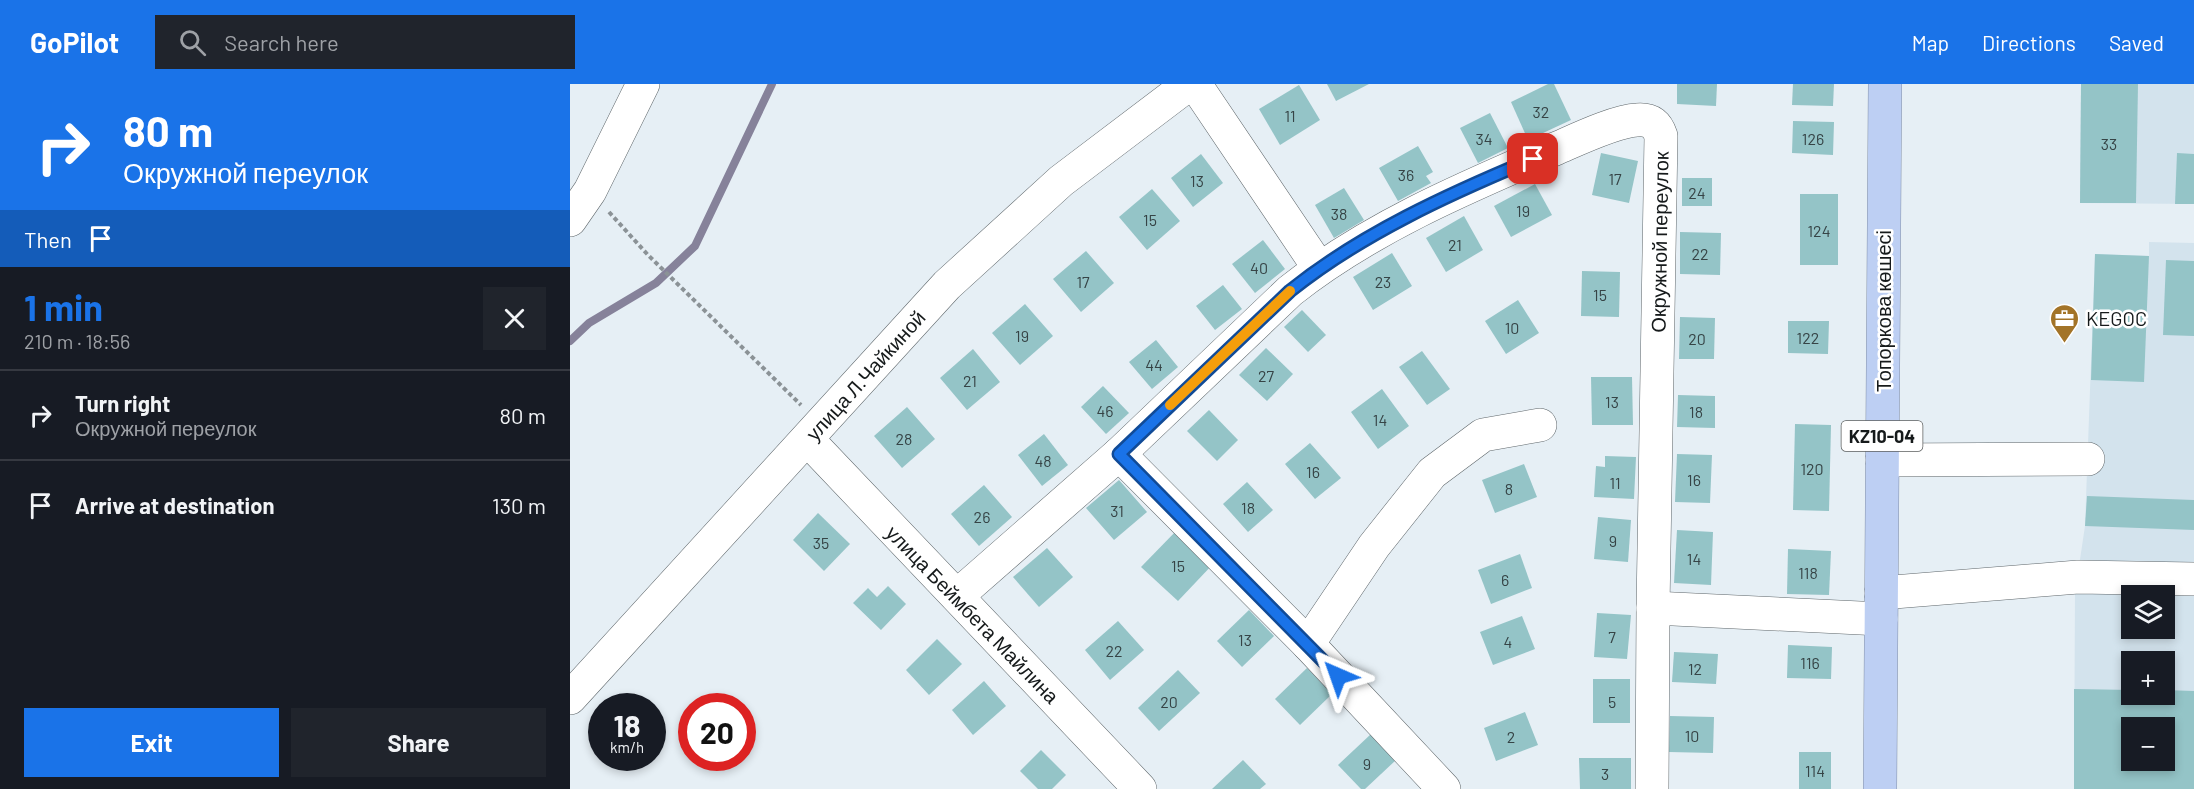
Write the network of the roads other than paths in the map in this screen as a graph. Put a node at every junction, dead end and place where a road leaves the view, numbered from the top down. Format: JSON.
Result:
{"nodes":[{"id":1,"x":643,"y":84,"type":"edge"},
{"id":2,"x":1189,"y":84,"type":"edge"},
{"id":3,"x":1196,"y":84,"type":"edge"},
{"id":4,"x":1885,"y":84,"type":"edge"},
{"id":5,"x":580,"y":181,"type":"edge"},
{"id":6,"x":570,"y":220,"type":"edge"},
{"id":7,"x":1319,"y":268,"type":"junction"},
{"id":8,"x":1540,"y":425,"type":"dead end"},
{"id":9,"x":813,"y":432,"type":"junction"},
{"id":10,"x":1119,"y":454,"type":"junction"},
{"id":11,"x":2088,"y":459,"type":"dead end"},
{"id":12,"x":1882,"y":460,"type":"junction"},
{"id":13,"x":2194,"y":579,"type":"edge"},
{"id":14,"x":957,"y":596,"type":"junction"},
{"id":15,"x":1881,"y":606,"type":"junction"},
{"id":16,"x":1653,"y":608,"type":"junction"},
{"id":17,"x":1308,"y":644,"type":"junction"},
{"id":18,"x":570,"y":698,"type":"edge"},
{"id":19,"x":1140,"y":789,"type":"edge"},
{"id":20,"x":1444,"y":789,"type":"edge"},
{"id":21,"x":1652,"y":789,"type":"edge"},
{"id":22,"x":1880,"y":789,"type":"edge"}],
"edges":[{"from":1,"to":5,"type":"street"},
{"from":2,"to":9,"type":"street","name":"улица Л.Чайкиной"},
{"from":3,"to":7,"type":"street"},
{"from":4,"to":12,"type":"highway","name":"Топоркова көшесі","number":"KZ10-04"},
{"from":5,"to":6,"type":"street"},
{"from":7,"to":10,"type":"street","name":"Окружной переулок"},
{"from":7,"to":16,"type":"street","name":"Окружной переулок"},
{"from":8,"to":17,"type":"street"},
{"from":9,"to":14,"type":"street","name":"улица Беймбета Майлина"},
{"from":9,"to":18,"type":"street","name":"улица Л.Чайкиной"},
{"from":10,"to":14,"type":"street","name":"Окружной переулок"},
{"from":10,"to":17,"type":"street"},
{"from":11,"to":12,"type":"street"},
{"from":12,"to":15,"type":"highway","name":"Топоркова көшесі","number":"KZ10-04"},
{"from":13,"to":15,"type":"street"},
{"from":14,"to":19,"type":"street","name":"улица Беймбета Майлина"},
{"from":15,"to":16,"type":"street"},
{"from":15,"to":22,"type":"highway","name":"Топоркова көшесі","number":"KZ10-04"},
{"from":16,"to":21,"type":"street","name":"Окружной переулок"},
{"from":17,"to":20,"type":"street"}]}
